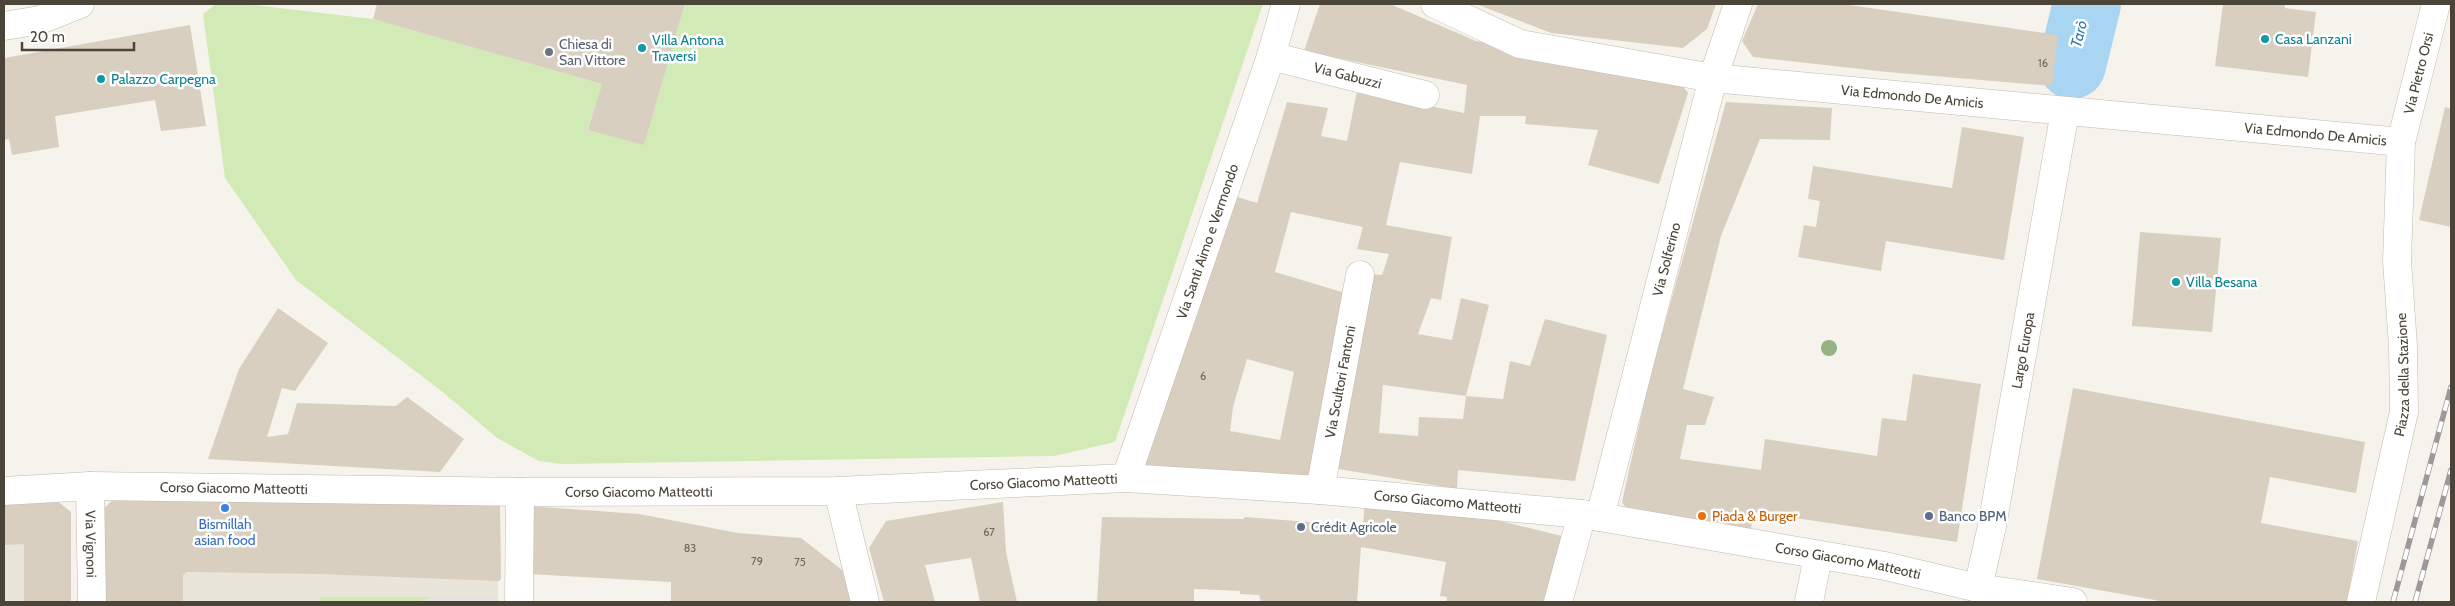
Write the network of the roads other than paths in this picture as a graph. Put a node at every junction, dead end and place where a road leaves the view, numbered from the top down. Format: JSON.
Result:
{"nodes":[{"id":1,"x":80,"y":4,"type":"edge"},
{"id":2,"x":1286,"y":4,"type":"edge"},
{"id":3,"x":1435,"y":4,"type":"edge"},
{"id":4,"x":1738,"y":4,"type":"edge"},
{"id":5,"x":2436,"y":4,"type":"edge"},
{"id":6,"x":4,"y":26,"type":"edge"},
{"id":7,"x":1271,"y":56,"type":"junction"},
{"id":8,"x":1713,"y":78,"type":"junction"},
{"id":9,"x":1425,"y":95,"type":"dead end"},
{"id":10,"x":2066,"y":111,"type":"junction"},
{"id":11,"x":2401,"y":142,"type":"junction"},
{"id":12,"x":1360,"y":275,"type":"dead end"},
{"id":13,"x":1126,"y":478,"type":"junction"},
{"id":14,"x":90,"y":486,"type":"junction"},
{"id":15,"x":1320,"y":490,"type":"junction"},
{"id":16,"x":4,"y":491,"type":"edge"},
{"id":17,"x":838,"y":491,"type":"junction"},
{"id":18,"x":520,"y":492,"type":"junction"},
{"id":19,"x":1591,"y":515,"type":"junction"},
{"id":20,"x":1818,"y":556,"type":"junction"},
{"id":21,"x":1978,"y":588,"type":"junction"},
{"id":22,"x":92,"y":602,"type":"edge"},
{"id":23,"x":519,"y":602,"type":"edge"},
{"id":24,"x":864,"y":602,"type":"edge"},
{"id":25,"x":1558,"y":602,"type":"edge"},
{"id":26,"x":1809,"y":602,"type":"edge"},
{"id":27,"x":2073,"y":602,"type":"edge"},
{"id":28,"x":2361,"y":602,"type":"edge"}],
"edges":[{"from":1,"to":6,"type":"street"},
{"from":2,"to":7,"type":"street","name":"Via Santi Aimo e Vermondo"},
{"from":3,"to":8,"type":"street","name":"Via Edmondo De Amicis"},
{"from":4,"to":8,"type":"street","name":"Via Solferino"},
{"from":5,"to":11,"type":"street","name":"Via Pietro Orsi"},
{"from":7,"to":9,"type":"street","name":"Via Gabuzzi"},
{"from":7,"to":13,"type":"street","name":"Via Santi Aimo e Vermondo"},
{"from":8,"to":10,"type":"street","name":"Via Edmondo De Amicis"},
{"from":8,"to":19,"type":"street","name":"Via Solferino"},
{"from":10,"to":11,"type":"street","name":"Via Edmondo De Amicis"},
{"from":10,"to":21,"type":"street","name":"Largo Europa"},
{"from":11,"to":28,"type":"street","name":"Piazza della Stazione"},
{"from":12,"to":15,"type":"street","name":"Via Scultori Fantoni"},
{"from":13,"to":15,"type":"street","name":"Corso Giacomo Matteotti"},
{"from":13,"to":17,"type":"street","name":"Corso Giacomo Matteotti"},
{"from":14,"to":16,"type":"street","name":"Corso Giacomo Matteotti"},
{"from":14,"to":18,"type":"street","name":"Corso Giacomo Matteotti"},
{"from":14,"to":22,"type":"street","name":"Via Vignoni"},
{"from":15,"to":19,"type":"street","name":"Corso Giacomo Matteotti"},
{"from":17,"to":18,"type":"street","name":"Corso Giacomo Matteotti"},
{"from":17,"to":24,"type":"street"},
{"from":18,"to":23,"type":"street"},
{"from":19,"to":20,"type":"street","name":"Corso Giacomo Matteotti"},
{"from":19,"to":25,"type":"street","name":"Via Solferino"},
{"from":20,"to":21,"type":"street","name":"Corso Giacomo Matteotti"},
{"from":20,"to":26,"type":"street"},
{"from":21,"to":27,"type":"street","name":"Corso Giacomo Matteotti"}]}
